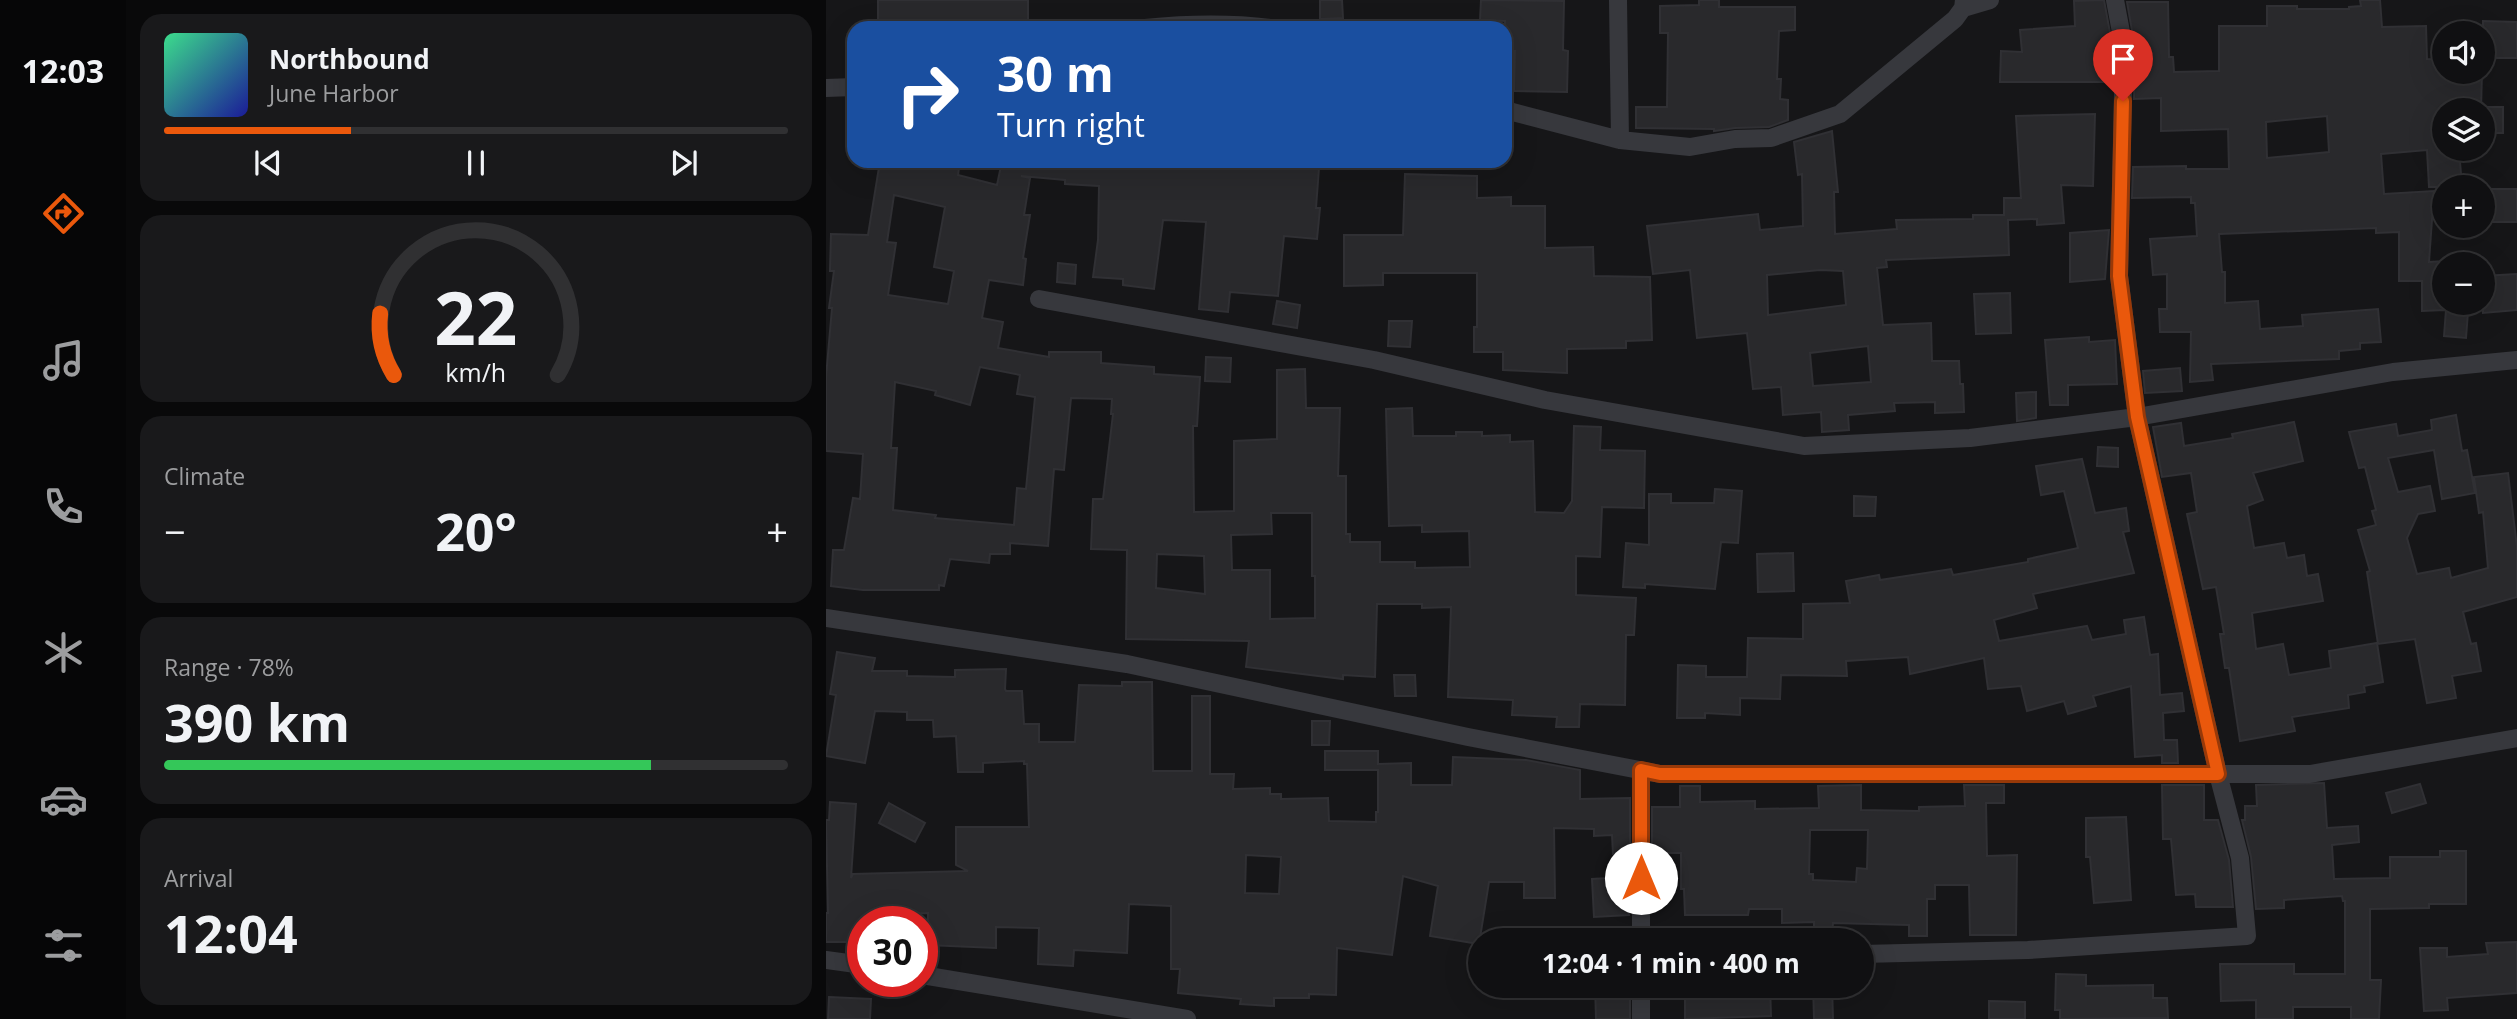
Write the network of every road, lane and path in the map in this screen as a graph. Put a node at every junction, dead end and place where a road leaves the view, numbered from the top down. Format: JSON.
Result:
{"nodes":[{"id":1,"x":1618,"y":0,"type":"edge"},
{"id":2,"x":1990,"y":0,"type":"edge"},
{"id":3,"x":2115,"y":0,"type":"edge"},
{"id":4,"x":1963,"y":4,"type":"edge"},
{"id":5,"x":847,"y":87,"type":"edge"},
{"id":6,"x":826,"y":88,"type":"edge"},
{"id":7,"x":1512,"y":112,"type":"edge"},
{"id":8,"x":1620,"y":140,"type":"junction"},
{"id":9,"x":1039,"y":299,"type":"dead end"},
{"id":10,"x":2517,"y":360,"type":"edge"},
{"id":11,"x":2137,"y":417,"type":"junction"},
{"id":12,"x":826,"y":618,"type":"edge"},
{"id":13,"x":2517,"y":738,"type":"edge"},
{"id":14,"x":1641,"y":770,"type":"junction"},
{"id":15,"x":2218,"y":774,"type":"junction"},
{"id":16,"x":1641,"y":928,"type":"edge"},
{"id":17,"x":1874,"y":954,"type":"edge"},
{"id":18,"x":826,"y":960,"type":"edge"},
{"id":19,"x":847,"y":963,"type":"edge"},
{"id":20,"x":938,"y":978,"type":"edge"},
{"id":21,"x":1641,"y":998,"type":"edge"},
{"id":22,"x":1115,"y":1014,"type":"edge"},
{"id":23,"x":1187,"y":1019,"type":"edge"},
{"id":24,"x":1641,"y":1019,"type":"edge"}],
"edges":[{"from":1,"to":8,"type":"street"},
{"from":2,"to":4,"type":"street"},
{"from":3,"to":11,"type":"street"},
{"from":4,"to":8,"type":"street"},
{"from":5,"to":6,"type":"street"},
{"from":7,"to":8,"type":"street"},
{"from":9,"to":11,"type":"street"},
{"from":10,"to":11,"type":"street"},
{"from":11,"to":15,"type":"street"},
{"from":12,"to":14,"type":"street"},
{"from":13,"to":15,"type":"street"},
{"from":14,"to":15,"type":"street"},
{"from":14,"to":16,"type":"street"},
{"from":15,"to":17,"type":"street"},
{"from":18,"to":19,"type":"street"},
{"from":20,"to":22,"type":"street"},
{"from":21,"to":24,"type":"street"},
{"from":22,"to":23,"type":"street"}]}
